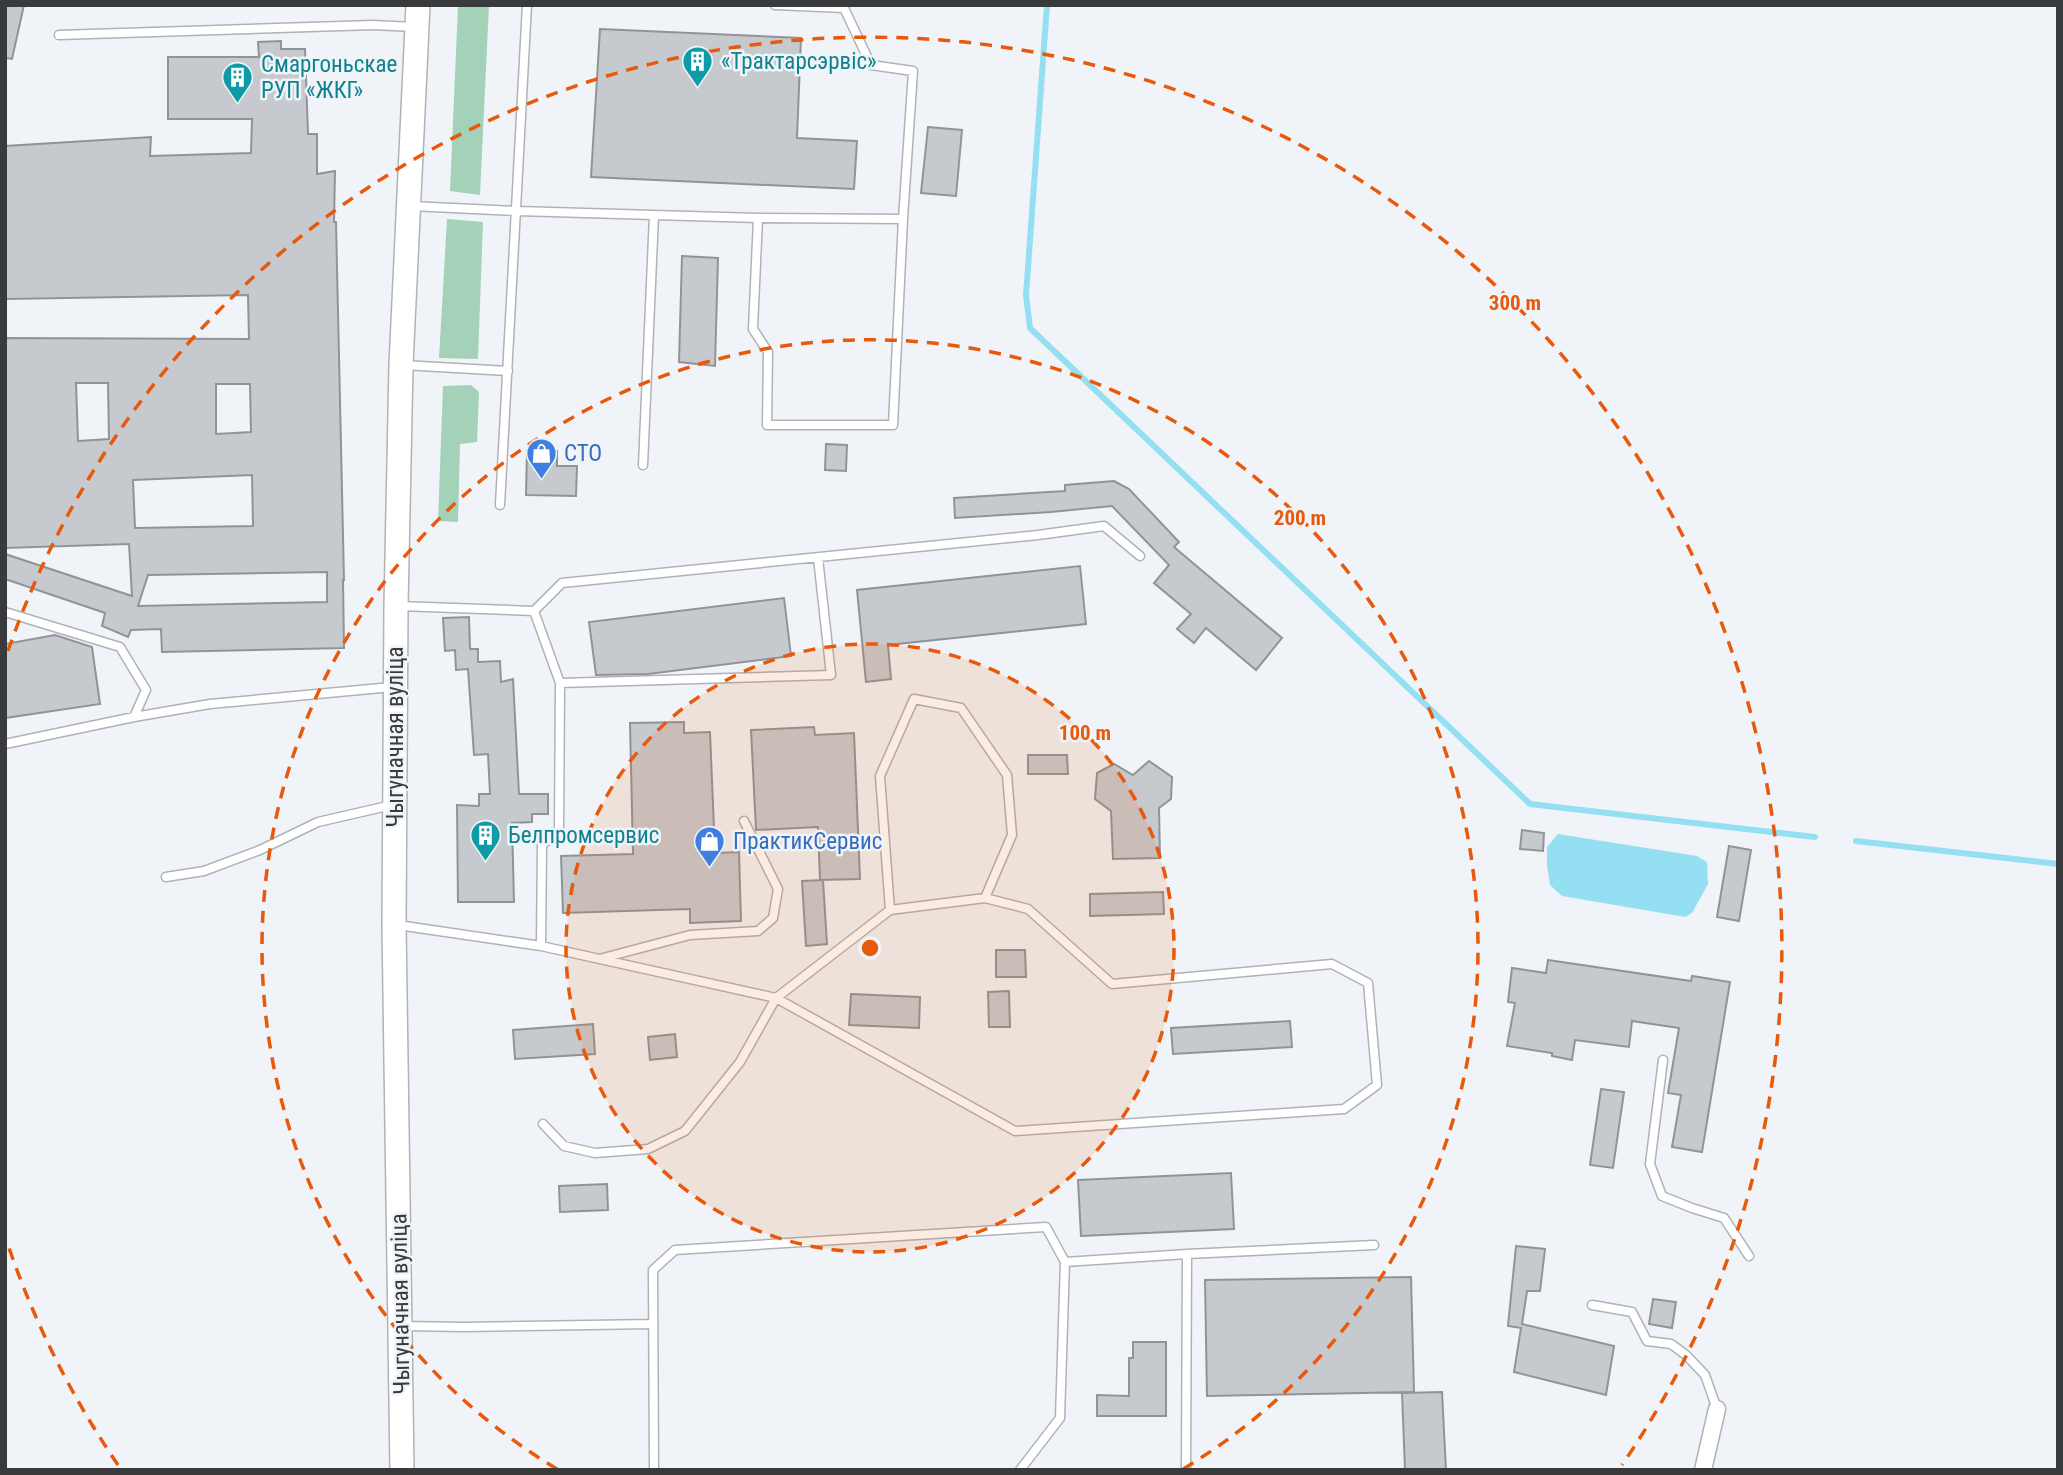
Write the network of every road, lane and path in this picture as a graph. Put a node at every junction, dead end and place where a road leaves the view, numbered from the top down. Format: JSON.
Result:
{"nodes":[{"id":1,"x":527,"y":5,"type":"edge"},
{"id":2,"x":775,"y":5,"type":"edge"},
{"id":3,"x":844,"y":7,"type":"edge"},
{"id":4,"x":418,"y":16,"type":"edge"},
{"id":5,"x":59,"y":35,"type":"dead end"},
{"id":6,"x":410,"y":206,"type":"junction"},
{"id":7,"x":517,"y":211,"type":"junction"},
{"id":8,"x":654,"y":215,"type":"junction"},
{"id":9,"x":758,"y":218,"type":"junction"},
{"id":10,"x":903,"y":219,"type":"junction"},
{"id":11,"x":401,"y":365,"type":"junction"},
{"id":12,"x":509,"y":371,"type":"junction"},
{"id":13,"x":643,"y":465,"type":"dead end"},
{"id":14,"x":500,"y":505,"type":"dead end"},
{"id":15,"x":1140,"y":556,"type":"dead end"},
{"id":16,"x":818,"y":558,"type":"junction"},
{"id":17,"x":396,"y":606,"type":"junction"},
{"id":18,"x":534,"y":611,"type":"junction"},
{"id":19,"x":5,"y":612,"type":"edge"},
{"id":20,"x":560,"y":683,"type":"junction"},
{"id":21,"x":395,"y":687,"type":"junction"},
{"id":22,"x":134,"y":717,"type":"junction"},
{"id":23,"x":5,"y":744,"type":"edge"},
{"id":24,"x":395,"y":804,"type":"junction"},
{"id":25,"x":744,"y":821,"type":"dead end"},
{"id":26,"x":166,"y":877,"type":"dead end"},
{"id":27,"x":985,"y":898,"type":"junction"},
{"id":28,"x":890,"y":910,"type":"junction"},
{"id":29,"x":394,"y":924,"type":"junction"},
{"id":30,"x":541,"y":946,"type":"junction"},
{"id":31,"x":600,"y":959,"type":"junction"},
{"id":32,"x":776,"y":998,"type":"junction"},
{"id":33,"x":1663,"y":1060,"type":"dead end"},
{"id":34,"x":543,"y":1124,"type":"dead end"},
{"id":35,"x":1374,"y":1245,"type":"dead end"},
{"id":36,"x":1187,"y":1254,"type":"junction"},
{"id":37,"x":1749,"y":1256,"type":"dead end"},
{"id":38,"x":1065,"y":1262,"type":"junction"},
{"id":39,"x":1592,"y":1305,"type":"dead end"},
{"id":40,"x":653,"y":1324,"type":"junction"},
{"id":41,"x":400,"y":1326,"type":"junction"},
{"id":42,"x":1717,"y":1409,"type":"joint"},
{"id":43,"x":402,"y":1470,"type":"edge"},
{"id":44,"x":654,"y":1470,"type":"edge"},
{"id":45,"x":1020,"y":1470,"type":"edge"},
{"id":46,"x":1186,"y":1470,"type":"edge"},
{"id":47,"x":1703,"y":1470,"type":"edge"}],
"edges":[{"from":1,"to":7,"type":"lane"},
{"from":2,"to":3,"type":"lane"},
{"from":3,"to":10,"type":"lane"},
{"from":4,"to":5,"type":"lane"},
{"from":4,"to":6,"type":"street","name":"Чыгуначная вуліца"},
{"from":6,"to":7,"type":"lane"},
{"from":6,"to":11,"type":"street","name":"Чыгуначная вуліца"},
{"from":7,"to":8,"type":"lane"},
{"from":7,"to":12,"type":"lane"},
{"from":8,"to":9,"type":"lane"},
{"from":8,"to":13,"type":"lane"},
{"from":9,"to":10,"type":"lane"},
{"from":9,"to":10,"type":"lane"},
{"from":11,"to":12,"type":"lane"},
{"from":11,"to":17,"type":"street","name":"Чыгуначная вуліца"},
{"from":12,"to":14,"type":"lane"},
{"from":15,"to":16,"type":"lane"},
{"from":16,"to":18,"type":"lane"},
{"from":16,"to":20,"type":"lane"},
{"from":17,"to":18,"type":"lane"},
{"from":17,"to":21,"type":"street","name":"Чыгуначная вуліца"},
{"from":18,"to":20,"type":"lane"},
{"from":19,"to":22,"type":"lane"},
{"from":20,"to":30,"type":"lane"},
{"from":21,"to":22,"type":"lane"},
{"from":21,"to":24,"type":"street","name":"Чыгуначная вуліца"},
{"from":22,"to":23,"type":"lane"},
{"from":24,"to":26,"type":"lane"},
{"from":24,"to":29,"type":"street","name":"Чыгуначная вуліца"},
{"from":25,"to":31,"type":"lane"},
{"from":27,"to":28,"type":"lane"},
{"from":27,"to":28,"type":"lane"},
{"from":27,"to":32,"type":"lane"},
{"from":28,"to":32,"type":"lane"},
{"from":29,"to":30,"type":"lane"},
{"from":29,"to":41,"type":"street","name":"Чыгуначная вуліца"},
{"from":30,"to":31,"type":"lane"},
{"from":31,"to":32,"type":"lane"},
{"from":32,"to":34,"type":"lane"},
{"from":33,"to":37,"type":"lane"},
{"from":35,"to":36,"type":"lane"},
{"from":36,"to":38,"type":"lane"},
{"from":36,"to":46,"type":"lane"},
{"from":38,"to":40,"type":"lane"},
{"from":38,"to":45,"type":"lane"},
{"from":39,"to":42,"type":"lane"},
{"from":40,"to":41,"type":"lane"},
{"from":40,"to":44,"type":"lane"},
{"from":41,"to":43,"type":"street","name":"Чыгуначная вуліца"},
{"from":42,"to":47,"type":"street"}]}
